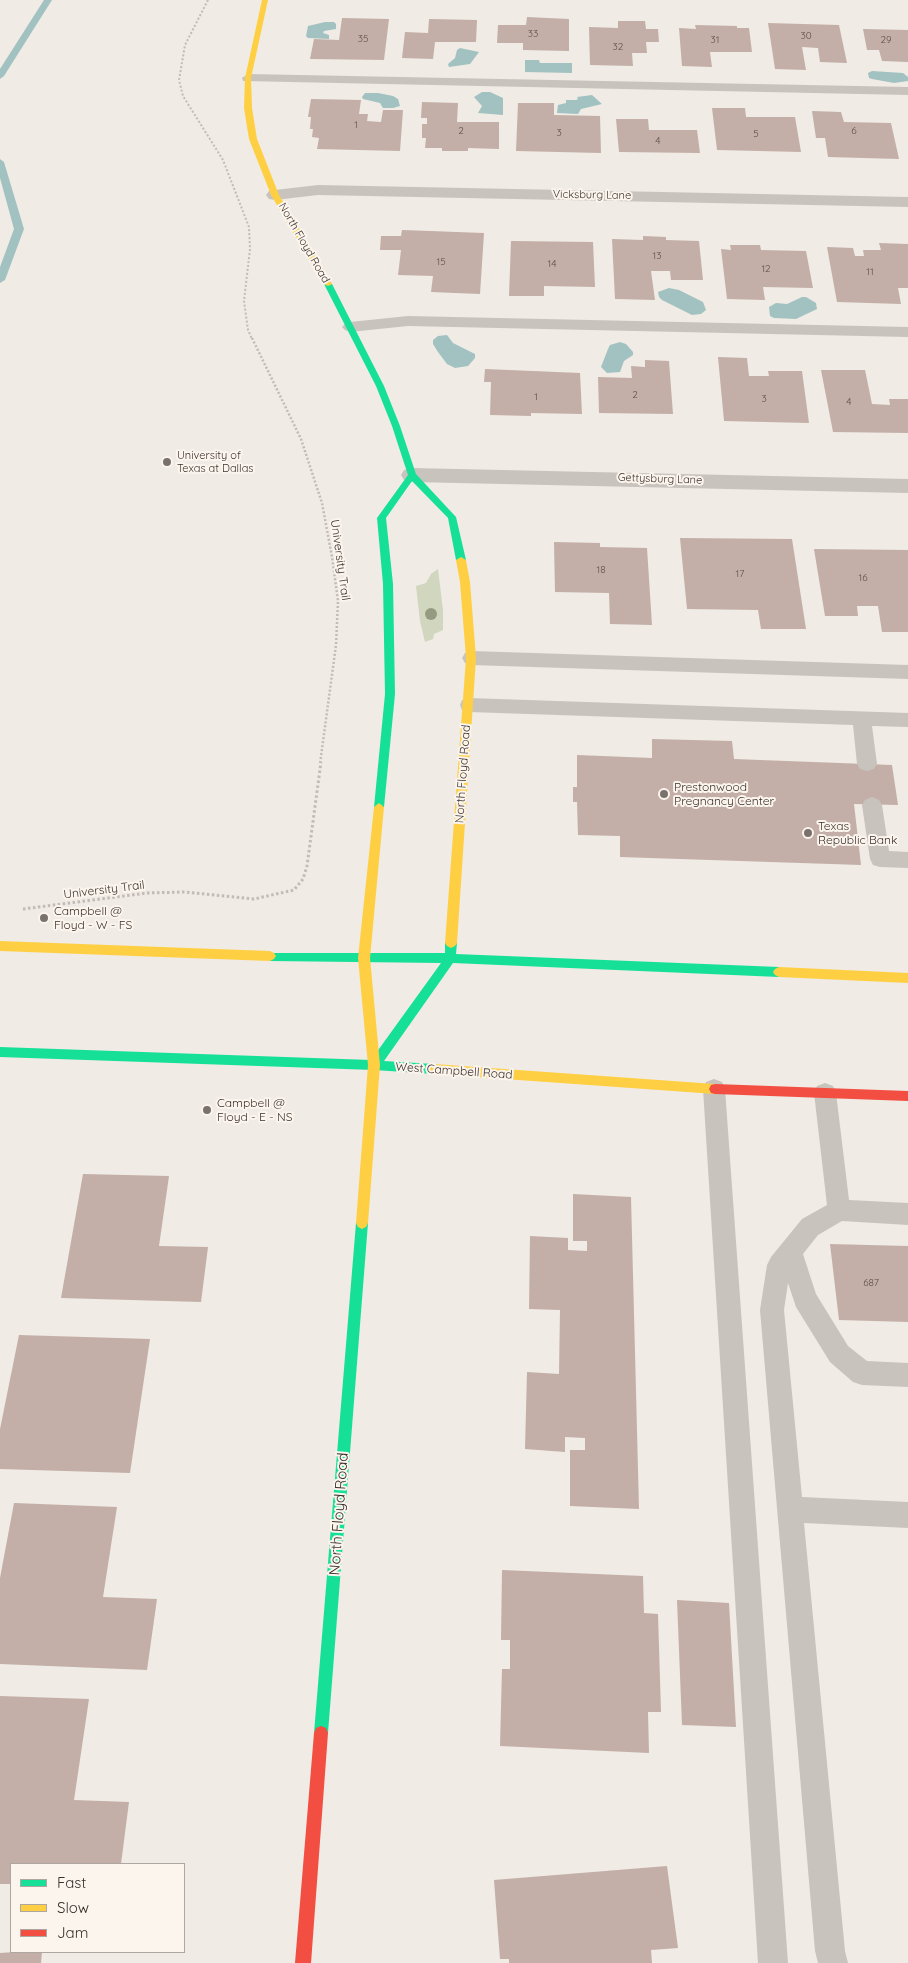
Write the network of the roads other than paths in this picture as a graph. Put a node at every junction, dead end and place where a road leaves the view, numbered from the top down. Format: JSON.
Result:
{"nodes":[{"id":1,"x":265,"y":0,"type":"edge"},
{"id":2,"x":248,"y":78,"type":"junction"},
{"id":3,"x":908,"y":91,"type":"edge"},
{"id":4,"x":276,"y":194,"type":"junction"},
{"id":5,"x":908,"y":202,"type":"edge"},
{"id":6,"x":350,"y":327,"type":"junction"},
{"id":7,"x":908,"y":332,"type":"edge"},
{"id":8,"x":412,"y":475,"type":"junction"},
{"id":9,"x":908,"y":486,"type":"edge"},
{"id":10,"x":472,"y":658,"type":"junction"},
{"id":11,"x":908,"y":672,"type":"edge"},
{"id":12,"x":468,"y":705,"type":"junction"},
{"id":13,"x":862,"y":718,"type":"junction"},
{"id":14,"x":908,"y":720,"type":"edge"},
{"id":15,"x":867,"y":764,"type":"dead end"},
{"id":16,"x":872,"y":805,"type":"dead end"},
{"id":17,"x":908,"y":860,"type":"edge"},
{"id":18,"x":0,"y":946,"type":"edge"},
{"id":19,"x":364,"y":958,"type":"junction"},
{"id":20,"x":450,"y":958,"type":"junction"},
{"id":21,"x":908,"y":978,"type":"edge"},
{"id":22,"x":0,"y":1052,"type":"edge"},
{"id":23,"x":374,"y":1065,"type":"junction"},
{"id":24,"x":714,"y":1089,"type":"junction"},
{"id":25,"x":826,"y":1093,"type":"junction"},
{"id":26,"x":908,"y":1096,"type":"edge"},
{"id":27,"x":840,"y":1210,"type":"junction"},
{"id":28,"x":908,"y":1214,"type":"edge"},
{"id":29,"x":791,"y":1253,"type":"junction"},
{"id":30,"x":908,"y":1375,"type":"edge"},
{"id":31,"x":790,"y":1509,"type":"junction"},
{"id":32,"x":908,"y":1515,"type":"edge"},
{"id":33,"x":303,"y":1963,"type":"edge"},
{"id":34,"x":773,"y":1963,"type":"edge"},
{"id":35,"x":833,"y":1963,"type":"edge"}],
"edges":[{"from":1,"to":2,"type":"street","name":"North Floyd Road"},
{"from":2,"to":3,"type":"lane"},
{"from":2,"to":4,"type":"street","name":"North Floyd Road"},
{"from":4,"to":5,"type":"street","name":"Vicksburg Lane"},
{"from":4,"to":6,"type":"street","name":"North Floyd Road"},
{"from":6,"to":7,"type":"lane"},
{"from":6,"to":8,"type":"street","name":"North Floyd Road"},
{"from":8,"to":9,"type":"street","name":"Gettysburg Lane"},
{"from":8,"to":10,"type":"street","name":"North Floyd Road"},
{"from":8,"to":19,"type":"street","name":"North Floyd Road"},
{"from":10,"to":11,"type":"lane"},
{"from":10,"to":12,"type":"street","name":"North Floyd Road"},
{"from":12,"to":13,"type":"lane"},
{"from":12,"to":20,"type":"street","name":"North Floyd Road"},
{"from":13,"to":14,"type":"lane"},
{"from":13,"to":15,"type":"lane"},
{"from":16,"to":17,"type":"lane"},
{"from":18,"to":19,"type":"street"},
{"from":19,"to":20,"type":"street"},
{"from":19,"to":23,"type":"street","name":"North Floyd Road"},
{"from":20,"to":21,"type":"street"},
{"from":20,"to":23,"type":"street"},
{"from":22,"to":23,"type":"street","name":"West Campbell Road"},
{"from":23,"to":24,"type":"street","name":"West Campbell Road"},
{"from":23,"to":33,"type":"street","name":"North Floyd Road"},
{"from":24,"to":25,"type":"street","name":"West Campbell Road"},
{"from":24,"to":34,"type":"lane"},
{"from":25,"to":26,"type":"street","name":"West Campbell Road"},
{"from":25,"to":27,"type":"lane"},
{"from":27,"to":28,"type":"lane"},
{"from":27,"to":29,"type":"lane"},
{"from":29,"to":30,"type":"lane"},
{"from":29,"to":31,"type":"lane"},
{"from":31,"to":32,"type":"lane"},
{"from":31,"to":35,"type":"lane"}]}
